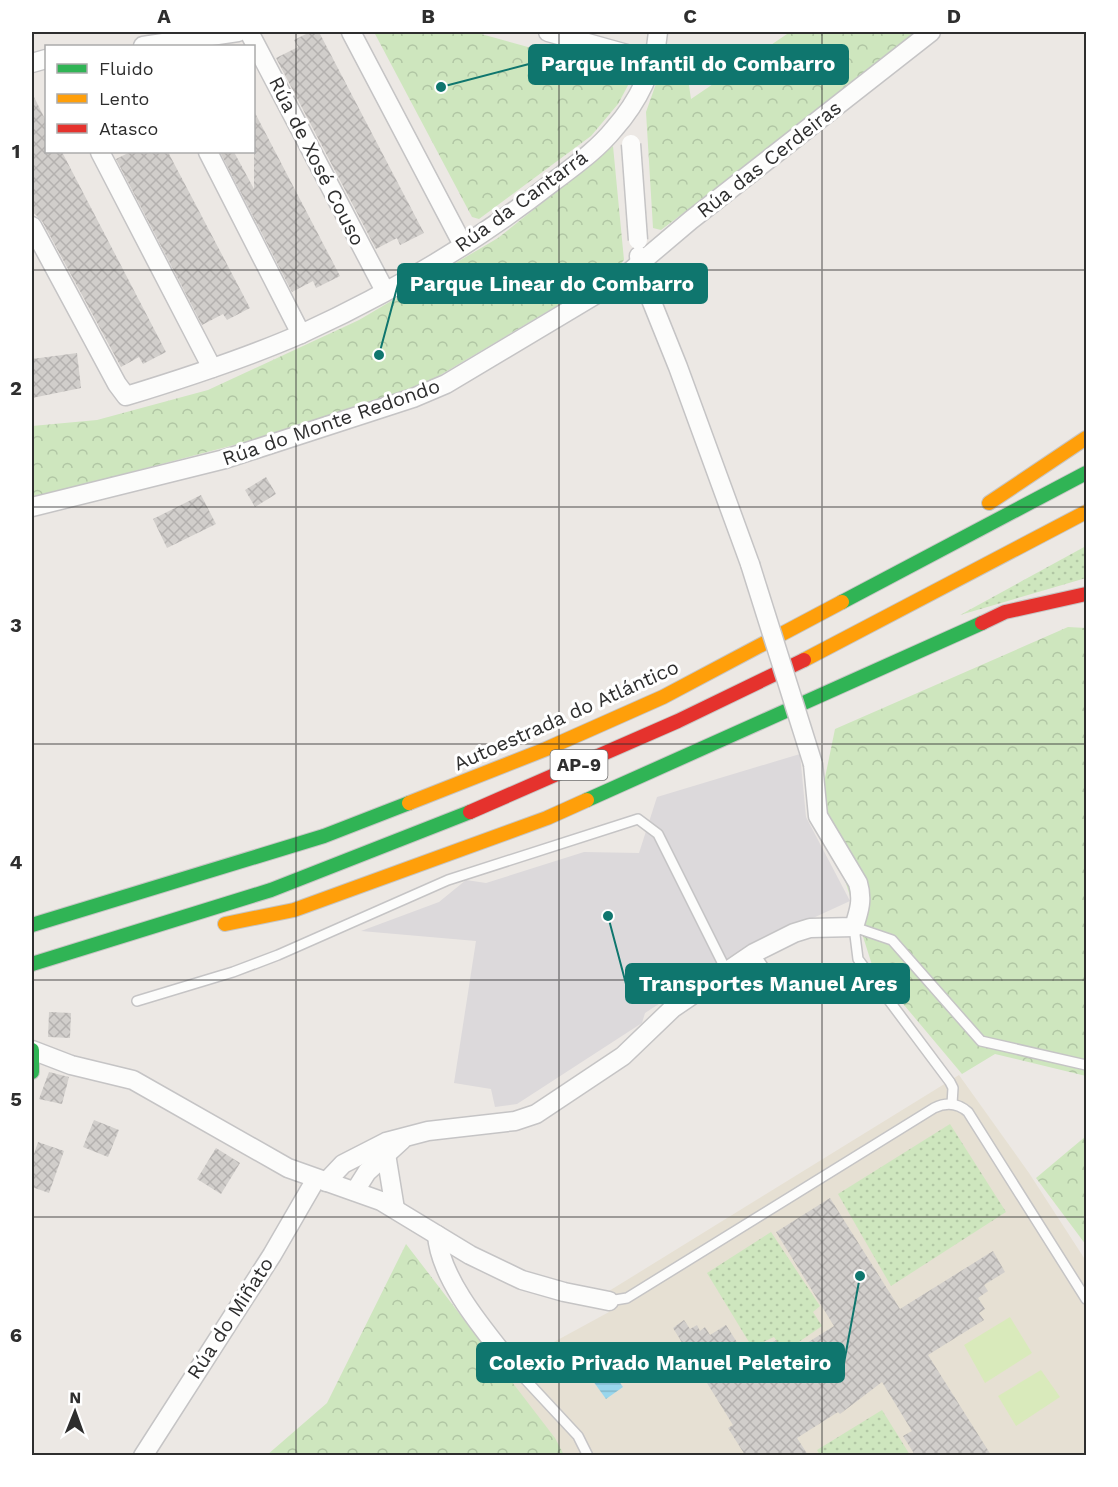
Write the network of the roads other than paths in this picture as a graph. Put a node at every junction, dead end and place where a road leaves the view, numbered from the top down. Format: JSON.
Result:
{"nodes":[{"id":1,"x":238,"y":32,"type":"edge"},
{"id":2,"x":249,"y":32,"type":"edge"},
{"id":3,"x":351,"y":32,"type":"edge"},
{"id":4,"x":548,"y":32,"type":"edge"},
{"id":5,"x":658,"y":32,"type":"edge"},
{"id":6,"x":931,"y":32,"type":"edge"},
{"id":7,"x":155,"y":45,"type":"edge"},
{"id":8,"x":652,"y":62,"type":"junction"},
{"id":9,"x":629,"y":111,"type":"junction"},
{"id":10,"x":101,"y":153,"type":"edge"},
{"id":11,"x":208,"y":153,"type":"edge"},
{"id":12,"x":691,"y":220,"type":"joint"},
{"id":13,"x":32,"y":225,"type":"edge"},
{"id":14,"x":463,"y":245,"type":"junction"},
{"id":15,"x":639,"y":266,"type":"junction"},
{"id":16,"x":385,"y":291,"type":"junction"},
{"id":17,"x":300,"y":334,"type":"junction"},
{"id":18,"x":212,"y":368,"type":"junction"},
{"id":19,"x":1086,"y":438,"type":"edge"},
{"id":20,"x":1086,"y":473,"type":"edge"},
{"id":21,"x":32,"y":507,"type":"edge"},
{"id":22,"x":981,"y":508,"type":"dead end"},
{"id":23,"x":1086,"y":512,"type":"edge"},
{"id":24,"x":909,"y":550,"type":"dead end"},
{"id":25,"x":1086,"y":594,"type":"edge"},
{"id":26,"x":424,"y":797,"type":"junction"},
{"id":27,"x":33,"y":924,"type":"edge"},
{"id":28,"x":215,"y":926,"type":"dead end"},
{"id":29,"x":854,"y":927,"type":"junction"},
{"id":30,"x":182,"y":933,"type":"dead end"},
{"id":31,"x":754,"y":953,"type":"junction"},
{"id":32,"x":37,"y":963,"type":"edge"},
{"id":33,"x":726,"y":970,"type":"junction"},
{"id":34,"x":779,"y":990,"type":"dead end"},
{"id":35,"x":137,"y":1001,"type":"dead end"},
{"id":36,"x":32,"y":1050,"type":"edge"},
{"id":37,"x":71,"y":1065,"type":"junction"},
{"id":38,"x":1086,"y":1065,"type":"edge"},
{"id":39,"x":32,"y":1072,"type":"edge"},
{"id":40,"x":952,"y":1104,"type":"junction"},
{"id":41,"x":406,"y":1137,"type":"junction"},
{"id":42,"x":386,"y":1154,"type":"junction"},
{"id":43,"x":321,"y":1181,"type":"junction"},
{"id":44,"x":355,"y":1191,"type":"junction"},
{"id":45,"x":395,"y":1209,"type":"junction"},
{"id":46,"x":437,"y":1235,"type":"junction"},
{"id":47,"x":1086,"y":1299,"type":"edge"},
{"id":48,"x":609,"y":1301,"type":"joint"},
{"id":49,"x":511,"y":1364,"type":"joint"},
{"id":50,"x":143,"y":1455,"type":"edge"},
{"id":51,"x":588,"y":1455,"type":"edge"}],
"edges":[{"from":1,"to":7,"type":"street"},
{"from":2,"to":16,"type":"street","name":"Rúa de Xosé Couso"},
{"from":3,"to":14,"type":"street"},
{"from":4,"to":8,"type":"street"},
{"from":5,"to":8,"type":"street","name":"Rúa da Cantarrá"},
{"from":6,"to":12,"type":"street","name":"Rúa das Cerdeiras"},
{"from":8,"to":9,"type":"street","name":"Rúa da Cantarrá"},
{"from":9,"to":14,"type":"street","name":"Rúa da Cantarrá"},
{"from":9,"to":15,"type":"street","bridge":true},
{"from":10,"to":18,"type":"street"},
{"from":11,"to":17,"type":"street"},
{"from":12,"to":15,"type":"street","name":"Rúa do Monte Redondo"},
{"from":13,"to":18,"type":"street","name":"Rúa da Cantarrá"},
{"from":14,"to":16,"type":"street","name":"Rúa da Cantarrá"},
{"from":15,"to":21,"type":"street","name":"Rúa do Monte Redondo"},
{"from":15,"to":29,"type":"street","bridge":true},
{"from":16,"to":17,"type":"street","name":"Rúa da Cantarrá"},
{"from":17,"to":18,"type":"street","name":"Rúa da Cantarrá"},
{"from":19,"to":22,"type":"main road"},
{"from":20,"to":26,"type":"main road","name":"Autoestrada do Atlántico","number":"AP-9"},
{"from":23,"to":32,"type":"main road","number":"AP-9"},
{"from":24,"to":26,"type":"main road"},
{"from":25,"to":28,"type":"main road"},
{"from":26,"to":27,"type":"main road","name":"Autoestrada do Atlántico","number":"AP-9"},
{"from":29,"to":31,"type":"street","name":"Rúa do Miñato"},
{"from":29,"to":38,"type":"lane"},
{"from":29,"to":40,"type":"lane"},
{"from":30,"to":32,"type":"main road"},
{"from":31,"to":33,"type":"street","name":"Rúa do Miñato"},
{"from":31,"to":34,"type":"lane"},
{"from":33,"to":35,"type":"lane"},
{"from":33,"to":41,"type":"street","name":"Rúa do Miñato"},
{"from":36,"to":37,"type":"street"},
{"from":36,"to":39,"type":"main road"},
{"from":37,"to":39,"type":"street"},
{"from":37,"to":43,"type":"street"},
{"from":40,"to":47,"type":"lane"},
{"from":40,"to":48,"type":"lane"},
{"from":41,"to":42,"type":"street"},
{"from":41,"to":43,"type":"street","name":"Rúa do Miñato"},
{"from":42,"to":44,"type":"street"},
{"from":42,"to":45,"type":"street"},
{"from":43,"to":44,"type":"street"},
{"from":43,"to":50,"type":"street","name":"Rúa do Miñato"},
{"from":44,"to":45,"type":"street"},
{"from":45,"to":46,"type":"street"},
{"from":46,"to":48,"type":"street"},
{"from":46,"to":49,"type":"street"},
{"from":49,"to":51,"type":"lane"}]}
